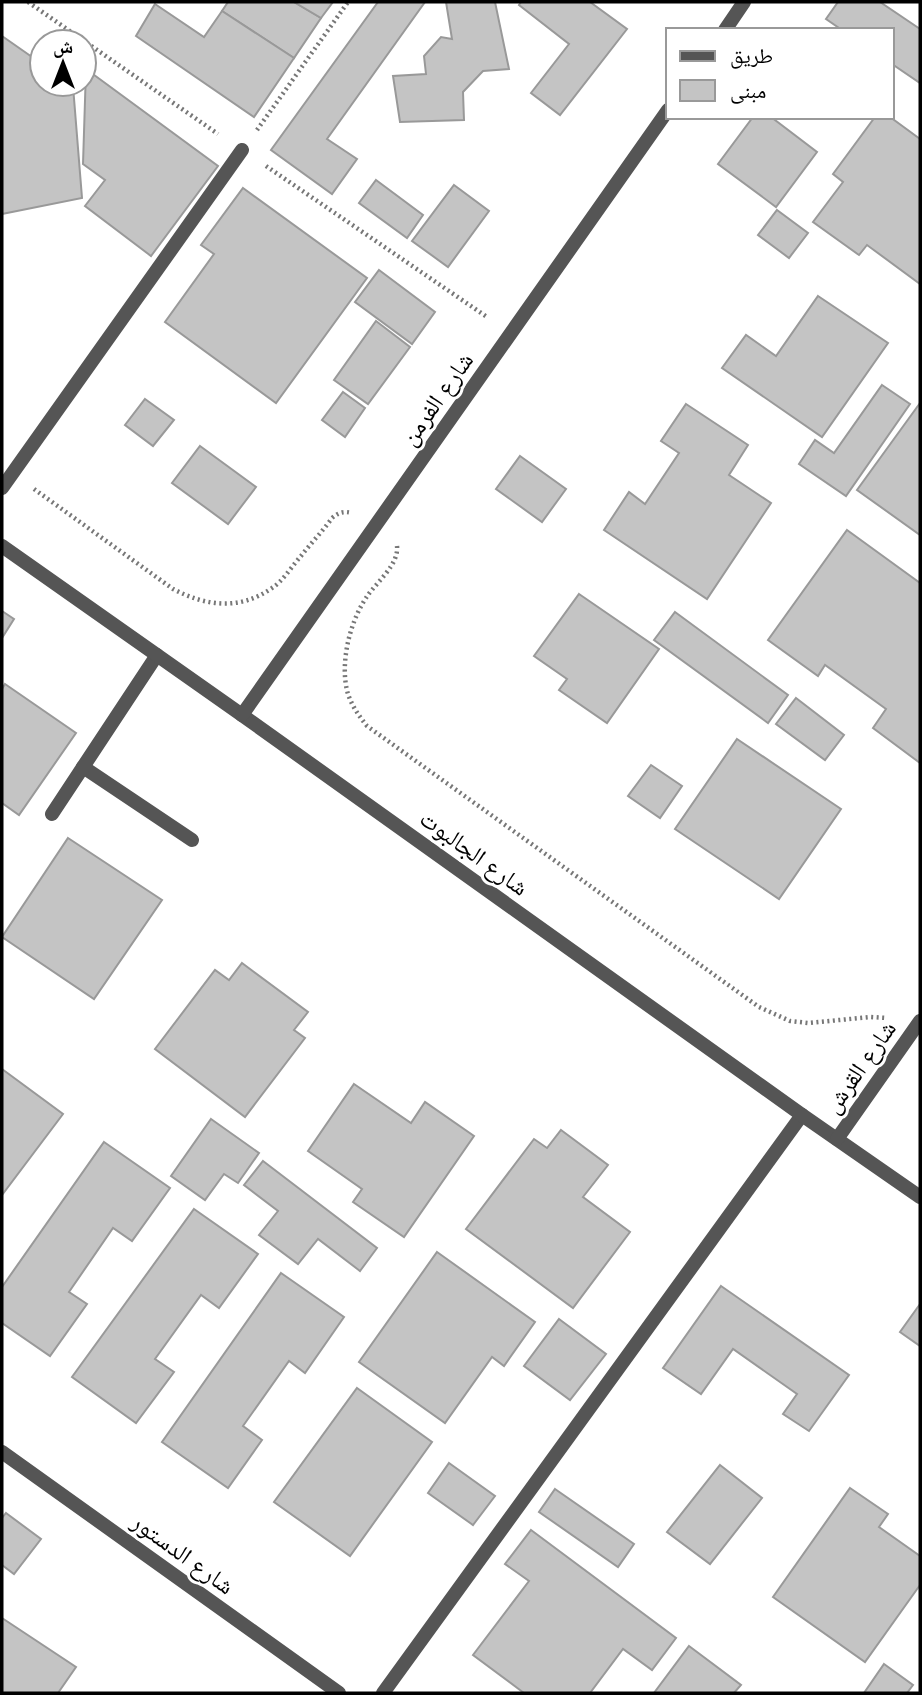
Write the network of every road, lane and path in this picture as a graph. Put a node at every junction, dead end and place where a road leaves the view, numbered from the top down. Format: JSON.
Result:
{"nodes":[{"id":1,"x":28,"y":2,"type":"edge"},
{"id":2,"x":348,"y":2,"type":"edge"},
{"id":3,"x":744,"y":2,"type":"edge"},
{"id":4,"x":726,"y":28,"type":"edge"},
{"id":5,"x":666,"y":113,"type":"edge"},
{"id":6,"x":242,"y":150,"type":"junction"},
{"id":7,"x":511,"y":333,"type":"junction"},
{"id":8,"x":12,"y":474,"type":"junction"},
{"id":9,"x":2,"y":488,"type":"edge"},
{"id":10,"x":375,"y":526,"type":"junction"},
{"id":11,"x":2,"y":546,"type":"edge"},
{"id":12,"x":157,"y":655,"type":"junction"},
{"id":13,"x":242,"y":715,"type":"junction"},
{"id":14,"x":83,"y":767,"type":"junction"},
{"id":15,"x":52,"y":814,"type":"dead end"},
{"id":16,"x":192,"y":840,"type":"dead end"},
{"id":17,"x":916,"y":1027,"type":"edge"},
{"id":18,"x":802,"y":1115,"type":"junction"},
{"id":19,"x":837,"y":1139,"type":"junction"},
{"id":20,"x":920,"y":1197,"type":"edge"},
{"id":21,"x":2,"y":1452,"type":"edge"},
{"id":22,"x":339,"y":1693,"type":"edge"},
{"id":23,"x":383,"y":1693,"type":"edge"}],
"edges":[{"from":1,"to":6,"type":"path"},
{"from":2,"to":6,"type":"path"},
{"from":3,"to":4,"type":"street"},
{"from":5,"to":7,"type":"street","name":"شارع الفرمن"},
{"from":6,"to":7,"type":"path"},
{"from":6,"to":8,"type":"street"},
{"from":7,"to":10,"type":"street","name":"شارع الفرمن"},
{"from":8,"to":9,"type":"street"},
{"from":8,"to":10,"type":"path"},
{"from":10,"to":13,"type":"street","name":"شارع الفرمن"},
{"from":10,"to":17,"type":"path"},
{"from":11,"to":12,"type":"street","name":"شارع الجالبوت"},
{"from":12,"to":13,"type":"street","name":"شارع الجالبوت"},
{"from":12,"to":14,"type":"street"},
{"from":13,"to":18,"type":"street","name":"شارع الجالبوت"},
{"from":14,"to":15,"type":"street"},
{"from":14,"to":16,"type":"street"},
{"from":17,"to":19,"type":"street","name":"شارع القرش"},
{"from":18,"to":19,"type":"street","name":"شارع الجالبوت"},
{"from":18,"to":23,"type":"street"},
{"from":19,"to":20,"type":"street","name":"شارع الجالبوت"},
{"from":21,"to":22,"type":"street","name":"شارع الدستور"}]}
